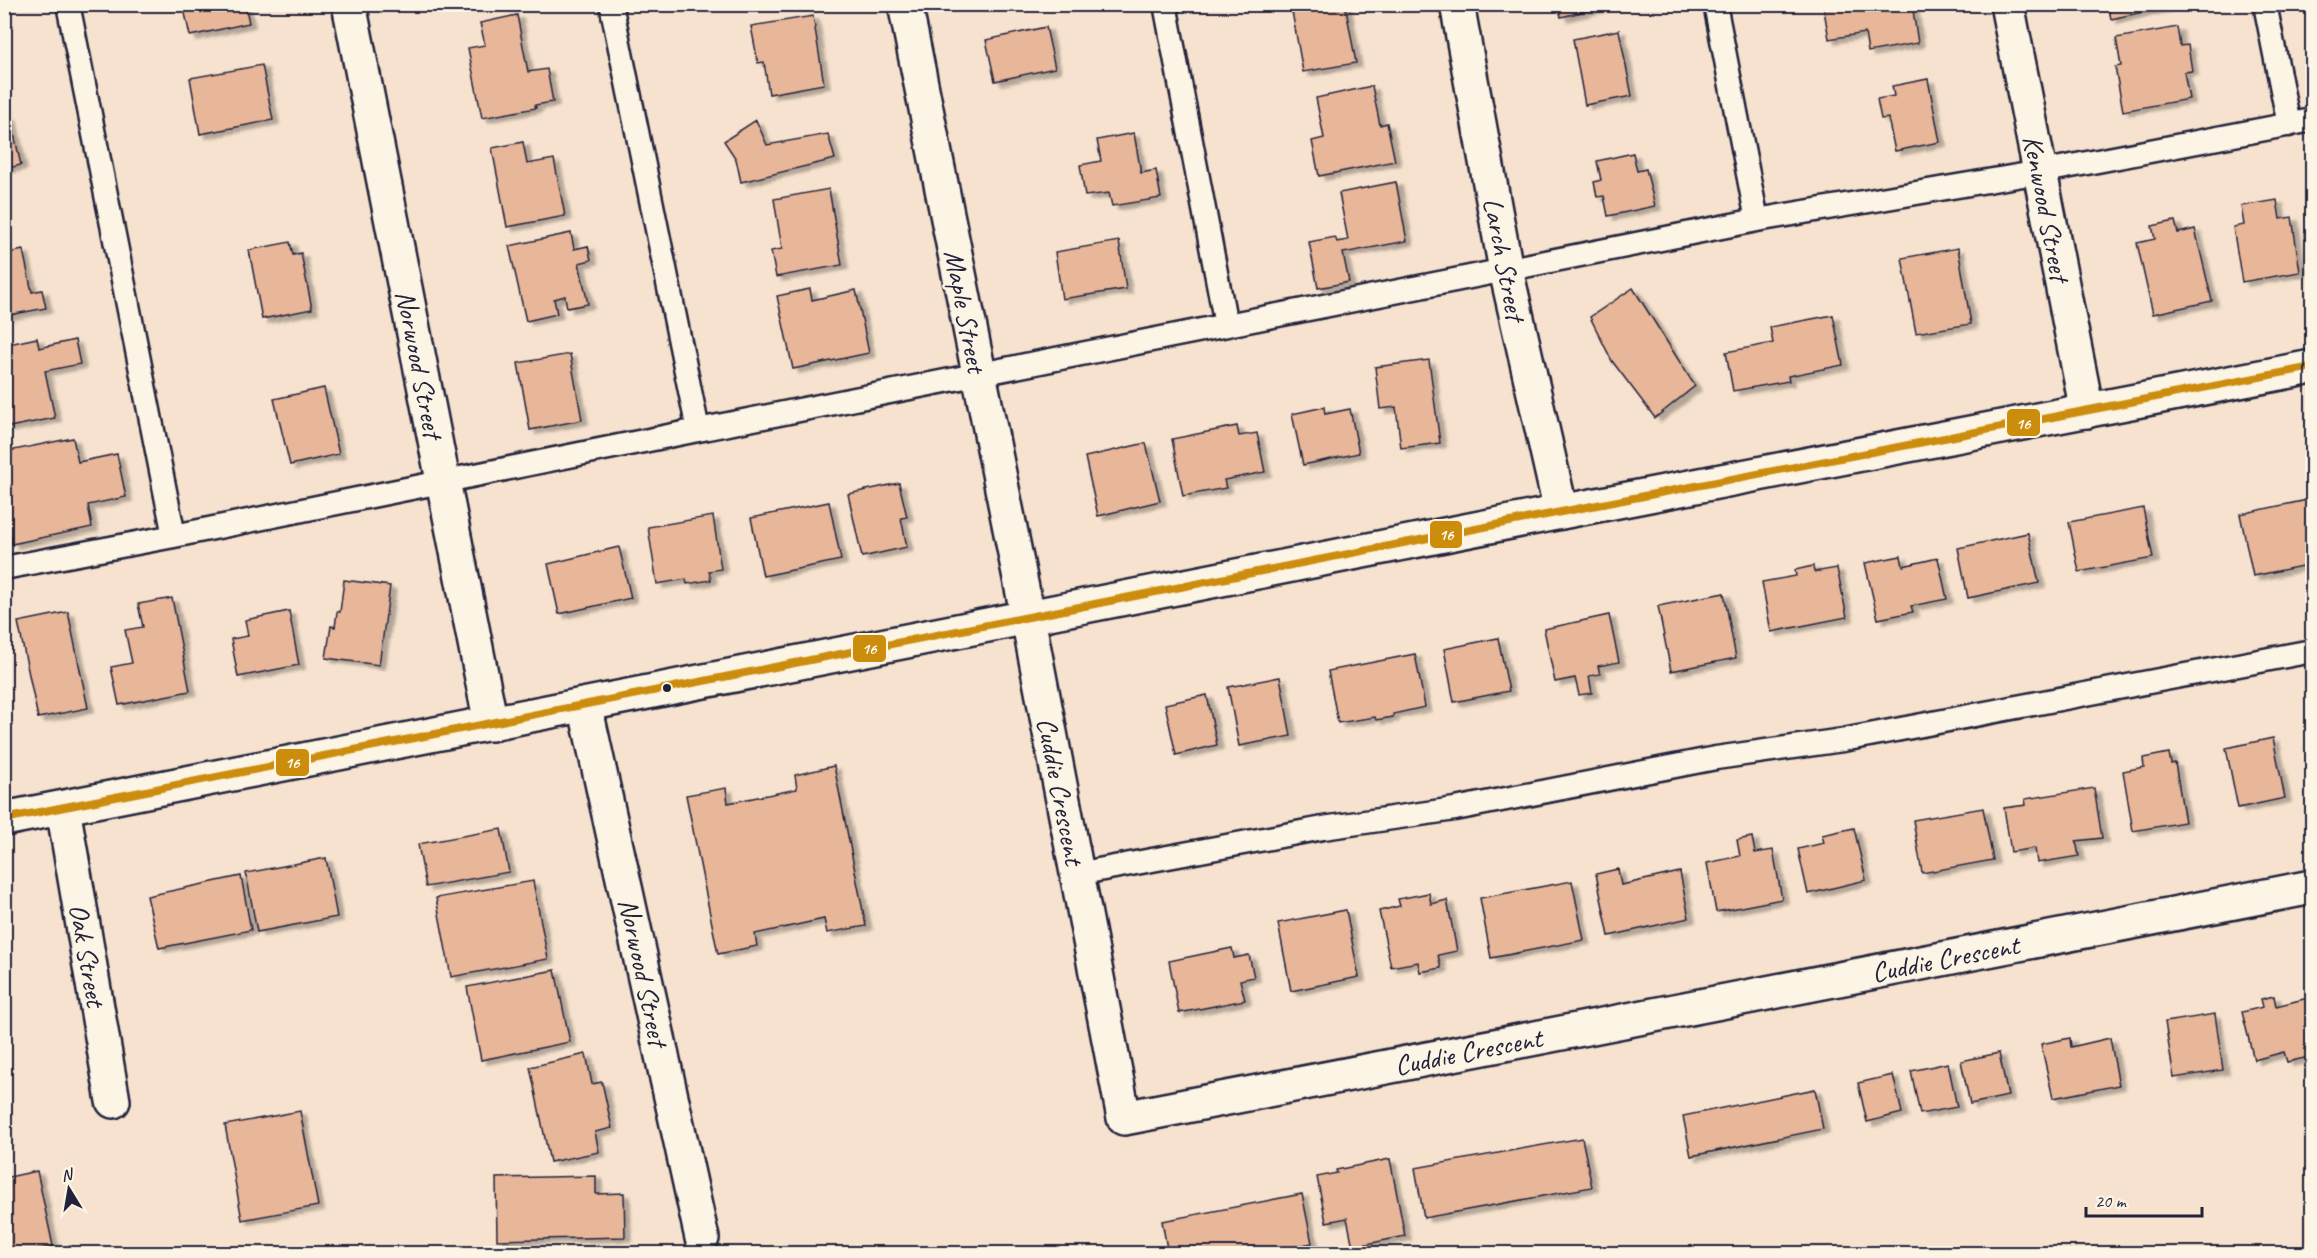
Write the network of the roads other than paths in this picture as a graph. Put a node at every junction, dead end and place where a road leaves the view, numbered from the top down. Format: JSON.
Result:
{"nodes":[{"id":1,"x":68,"y":4,"type":"edge"},
{"id":2,"x":349,"y":4,"type":"edge"},
{"id":3,"x":611,"y":4,"type":"edge"},
{"id":4,"x":905,"y":4,"type":"edge"},
{"id":5,"x":1165,"y":4,"type":"edge"},
{"id":6,"x":1457,"y":4,"type":"edge"},
{"id":7,"x":1715,"y":4,"type":"edge"},
{"id":8,"x":2007,"y":4,"type":"edge"},
{"id":9,"x":2265,"y":4,"type":"edge"},
{"id":10,"x":2313,"y":120,"type":"edge"},
{"id":11,"x":2289,"y":125,"type":"junction"},
{"id":12,"x":2040,"y":172,"type":"junction"},
{"id":13,"x":1757,"y":220,"type":"junction"},
{"id":14,"x":1506,"y":270,"type":"junction"},
{"id":15,"x":1226,"y":326,"type":"junction"},
{"id":16,"x":2313,"y":367,"type":"edge"},
{"id":17,"x":979,"y":375,"type":"junction"},
{"id":18,"x":2087,"y":411,"type":"junction"},
{"id":19,"x":698,"y":430,"type":"junction"},
{"id":20,"x":443,"y":483,"type":"junction"},
{"id":21,"x":1561,"y":512,"type":"junction"},
{"id":22,"x":174,"y":537,"type":"junction"},
{"id":23,"x":4,"y":568,"type":"edge"},
{"id":24,"x":1028,"y":618,"type":"junction"},
{"id":25,"x":2313,"y":651,"type":"edge"},
{"id":26,"x":585,"y":705,"type":"junction"},
{"id":27,"x":491,"y":723,"type":"junction"},
{"id":28,"x":63,"y":808,"type":"junction"},
{"id":29,"x":4,"y":819,"type":"edge"},
{"id":30,"x":1077,"y":874,"type":"junction"},
{"id":31,"x":2313,"y":887,"type":"edge"},
{"id":32,"x":113,"y":1101,"type":"dead end"},
{"id":33,"x":702,"y":1238,"type":"dead end"}],
"edges":[{"from":1,"to":22,"type":"lane"},
{"from":2,"to":20,"type":"street","name":"Norwood Street"},
{"from":3,"to":19,"type":"lane"},
{"from":4,"to":17,"type":"street","name":"Maple Street"},
{"from":5,"to":15,"type":"lane"},
{"from":6,"to":14,"type":"street","name":"Larch Street"},
{"from":7,"to":13,"type":"lane"},
{"from":8,"to":12,"type":"street","name":"Kenwood Street"},
{"from":9,"to":11,"type":"lane"},
{"from":10,"to":11,"type":"lane"},
{"from":11,"to":12,"type":"lane"},
{"from":12,"to":13,"type":"lane"},
{"from":12,"to":18,"type":"street","name":"Kenwood Street"},
{"from":13,"to":14,"type":"lane"},
{"from":14,"to":15,"type":"lane"},
{"from":14,"to":21,"type":"street","name":"Larch Street"},
{"from":15,"to":17,"type":"lane"},
{"from":16,"to":18,"type":"street"},
{"from":17,"to":19,"type":"lane"},
{"from":17,"to":24,"type":"street","name":"Maple Street"},
{"from":18,"to":21,"type":"street"},
{"from":19,"to":20,"type":"lane"},
{"from":20,"to":22,"type":"lane"},
{"from":20,"to":27,"type":"street","name":"Norwood Street"},
{"from":21,"to":24,"type":"street"},
{"from":22,"to":23,"type":"lane"},
{"from":24,"to":26,"type":"street"},
{"from":24,"to":30,"type":"street","name":"Cuddie Crescent"},
{"from":25,"to":30,"type":"lane"},
{"from":26,"to":27,"type":"street"},
{"from":26,"to":33,"type":"street","name":"Norwood Street"},
{"from":27,"to":28,"type":"street"},
{"from":28,"to":29,"type":"street"},
{"from":28,"to":32,"type":"street","name":"Oak Street"},
{"from":30,"to":31,"type":"street","name":"Cuddie Crescent"}]}
